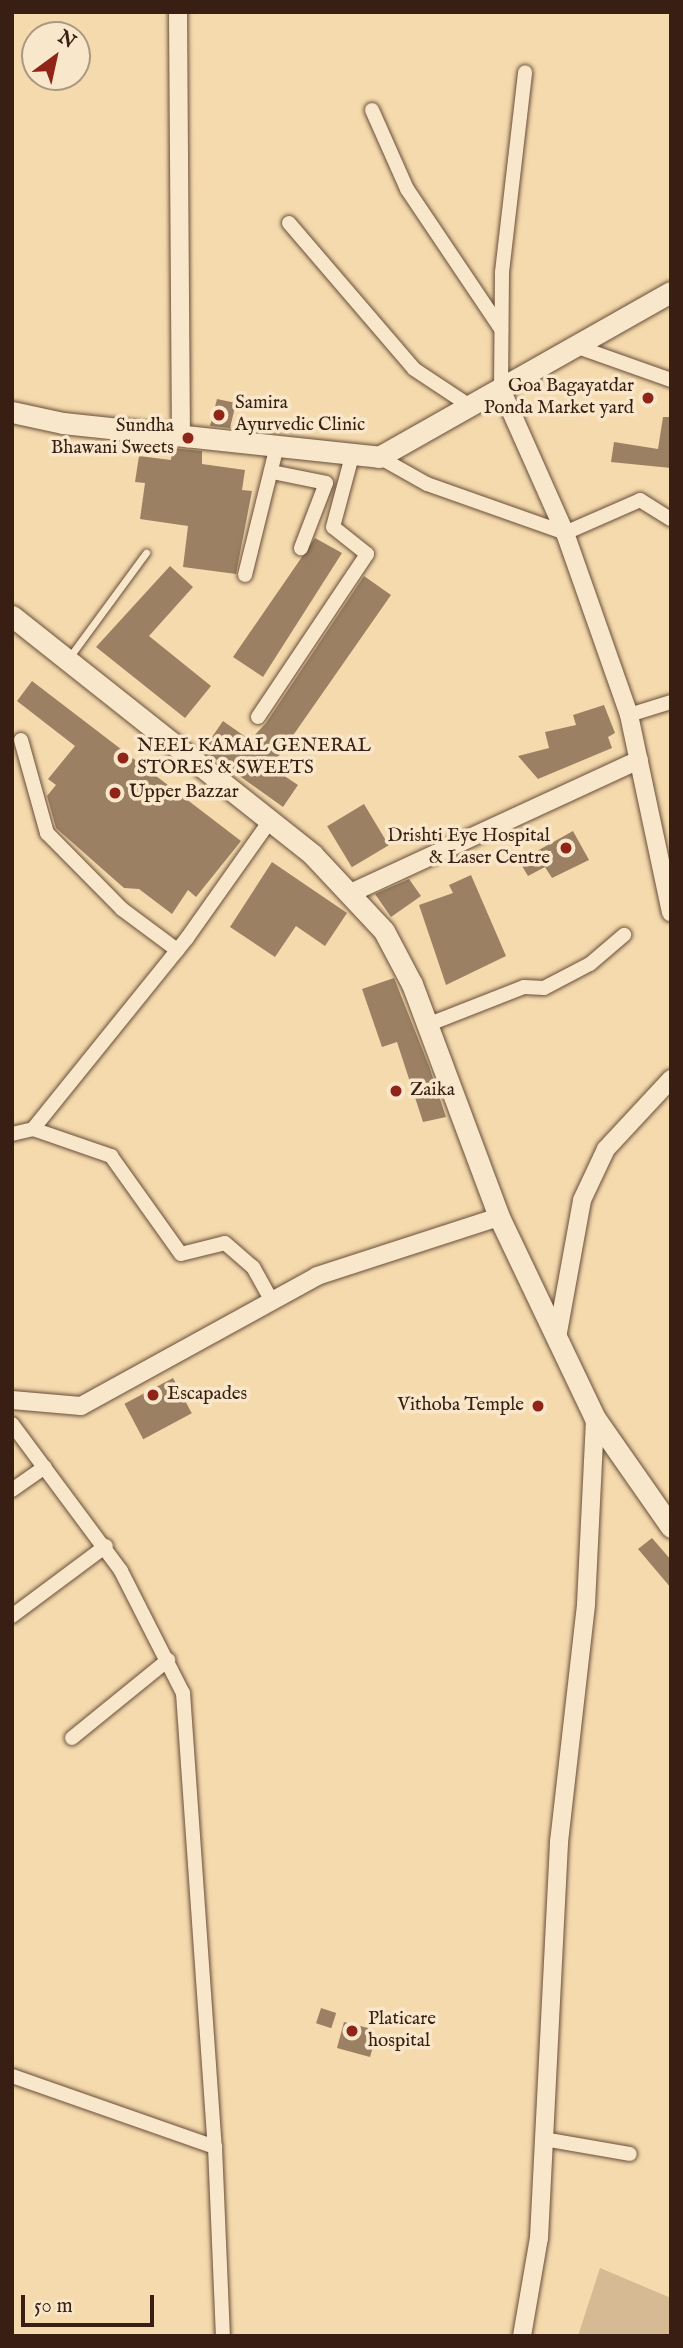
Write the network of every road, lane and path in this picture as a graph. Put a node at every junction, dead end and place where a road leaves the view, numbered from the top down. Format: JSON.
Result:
{"nodes":[{"id":1,"x":178,"y":12,"type":"edge"},
{"id":2,"x":525,"y":72,"type":"dead end"},
{"id":3,"x":372,"y":110,"type":"dead end"},
{"id":4,"x":289,"y":223,"type":"dead end"},
{"id":5,"x":671,"y":292,"type":"edge"},
{"id":6,"x":502,"y":330,"type":"junction"},
{"id":7,"x":575,"y":346,"type":"junction"},
{"id":8,"x":671,"y":380,"type":"edge"},
{"id":9,"x":501,"y":389,"type":"junction"},
{"id":10,"x":470,"y":406,"type":"junction"},
{"id":11,"x":12,"y":412,"type":"edge"},
{"id":12,"x":181,"y":433,"type":"junction"},
{"id":13,"x":277,"y":446,"type":"junction"},
{"id":14,"x":352,"y":456,"type":"junction"},
{"id":15,"x":379,"y":457,"type":"junction"},
{"id":16,"x":272,"y":472,"type":"junction"},
{"id":17,"x":671,"y":519,"type":"edge"},
{"id":18,"x":565,"y":533,"type":"junction"},
{"id":19,"x":301,"y":548,"type":"dead end"},
{"id":20,"x":146,"y":553,"type":"dead end"},
{"id":21,"x":245,"y":575,"type":"dead end"},
{"id":22,"x":12,"y":616,"type":"edge"},
{"id":23,"x":67,"y":660,"type":"junction"},
{"id":24,"x":671,"y":702,"type":"edge"},
{"id":25,"x":629,"y":715,"type":"junction"},
{"id":26,"x":258,"y":717,"type":"dead end"},
{"id":27,"x":21,"y":740,"type":"dead end"},
{"id":28,"x":639,"y":760,"type":"junction"},
{"id":29,"x":269,"y":822,"type":"junction"},
{"id":30,"x":353,"y":892,"type":"junction"},
{"id":31,"x":671,"y":913,"type":"edge"},
{"id":32,"x":624,"y":935,"type":"dead end"},
{"id":33,"x":177,"y":950,"type":"junction"},
{"id":34,"x":428,"y":1025,"type":"junction"},
{"id":35,"x":671,"y":1079,"type":"edge"},
{"id":36,"x":33,"y":1129,"type":"junction"},
{"id":37,"x":12,"y":1134,"type":"edge"},
{"id":38,"x":499,"y":1217,"type":"junction"},
{"id":39,"x":272,"y":1301,"type":"junction"},
{"id":40,"x":557,"y":1338,"type":"junction"},
{"id":41,"x":12,"y":1400,"type":"edge"},
{"id":42,"x":595,"y":1418,"type":"junction"},
{"id":43,"x":12,"y":1424,"type":"edge"},
{"id":44,"x":45,"y":1467,"type":"junction"},
{"id":45,"x":12,"y":1490,"type":"edge"},
{"id":46,"x":671,"y":1527,"type":"edge"},
{"id":47,"x":106,"y":1546,"type":"junction"},
{"id":48,"x":12,"y":1616,"type":"edge"},
{"id":49,"x":168,"y":1660,"type":"junction"},
{"id":50,"x":72,"y":1738,"type":"dead end"},
{"id":51,"x":12,"y":2076,"type":"edge"},
{"id":52,"x":544,"y":2139,"type":"junction"},
{"id":53,"x":215,"y":2147,"type":"junction"},
{"id":54,"x":630,"y":2154,"type":"dead end"},
{"id":55,"x":223,"y":2336,"type":"edge"},
{"id":56,"x":522,"y":2336,"type":"edge"}],
"edges":[{"from":1,"to":12,"type":"street"},
{"from":2,"to":6,"type":"street"},
{"from":3,"to":6,"type":"street"},
{"from":4,"to":10,"type":"street"},
{"from":5,"to":7,"type":"main road"},
{"from":6,"to":9,"type":"street"},
{"from":7,"to":8,"type":"street"},
{"from":7,"to":9,"type":"main road"},
{"from":9,"to":10,"type":"main road"},
{"from":9,"to":18,"type":"street"},
{"from":10,"to":15,"type":"main road"},
{"from":11,"to":12,"type":"main road"},
{"from":12,"to":13,"type":"main road"},
{"from":13,"to":14,"type":"main road"},
{"from":13,"to":16,"type":"street"},
{"from":14,"to":15,"type":"main road"},
{"from":14,"to":26,"type":"street"},
{"from":15,"to":18,"type":"street"},
{"from":16,"to":19,"type":"street"},
{"from":16,"to":21,"type":"street"},
{"from":17,"to":18,"type":"street"},
{"from":18,"to":25,"type":"street"},
{"from":20,"to":23,"type":"lane"},
{"from":22,"to":23,"type":"main road"},
{"from":23,"to":29,"type":"main road"},
{"from":24,"to":25,"type":"street"},
{"from":25,"to":28,"type":"street"},
{"from":27,"to":33,"type":"street"},
{"from":28,"to":30,"type":"street"},
{"from":28,"to":31,"type":"street"},
{"from":29,"to":30,"type":"main road"},
{"from":29,"to":33,"type":"street"},
{"from":30,"to":34,"type":"main road"},
{"from":32,"to":34,"type":"street"},
{"from":33,"to":36,"type":"street"},
{"from":34,"to":38,"type":"main road"},
{"from":35,"to":40,"type":"street"},
{"from":36,"to":37,"type":"street"},
{"from":36,"to":39,"type":"street"},
{"from":38,"to":39,"type":"street"},
{"from":38,"to":40,"type":"main road"},
{"from":39,"to":41,"type":"street"},
{"from":40,"to":42,"type":"main road"},
{"from":42,"to":46,"type":"main road"},
{"from":42,"to":52,"type":"street"},
{"from":43,"to":44,"type":"street"},
{"from":44,"to":45,"type":"street"},
{"from":44,"to":47,"type":"street"},
{"from":47,"to":48,"type":"street"},
{"from":47,"to":49,"type":"street"},
{"from":49,"to":50,"type":"street"},
{"from":49,"to":53,"type":"street"},
{"from":51,"to":53,"type":"street"},
{"from":52,"to":54,"type":"street"},
{"from":52,"to":56,"type":"street"},
{"from":53,"to":55,"type":"street"}]}
